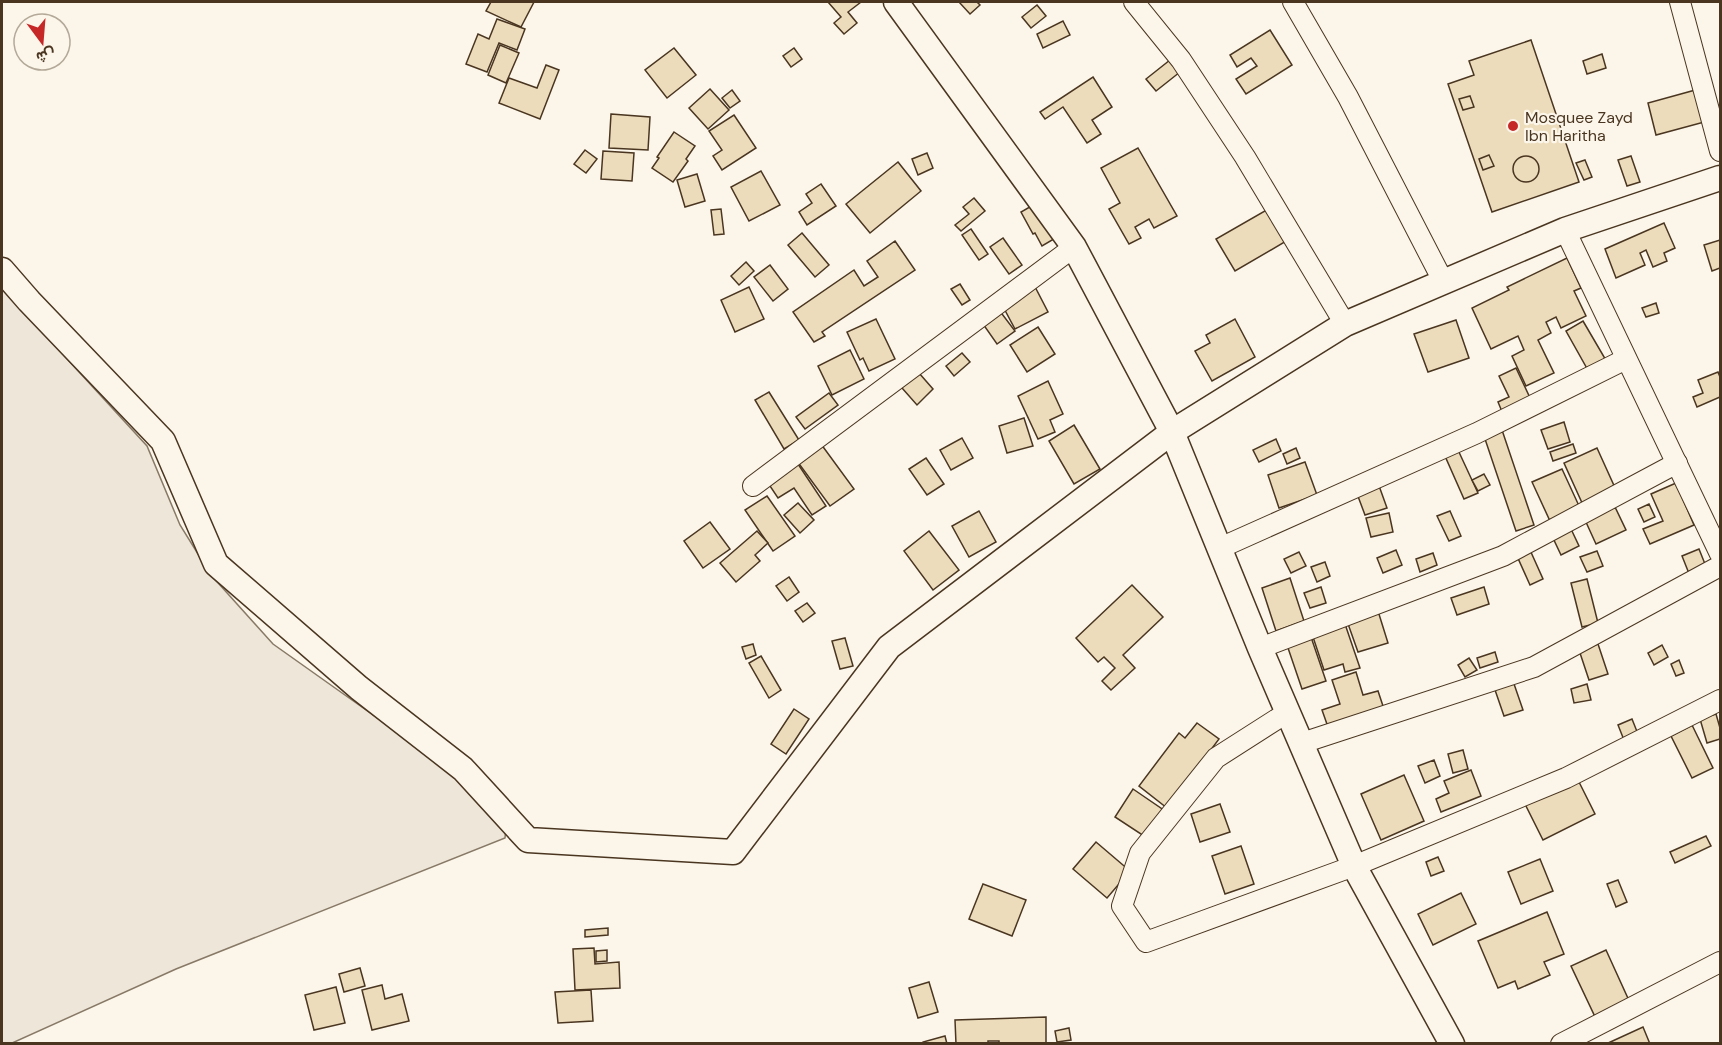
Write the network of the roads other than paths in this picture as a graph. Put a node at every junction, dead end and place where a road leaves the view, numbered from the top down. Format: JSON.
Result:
{"nodes":[{"id":1,"x":897,"y":2,"type":"edge"},
{"id":2,"x":1134,"y":2,"type":"edge"},
{"id":3,"x":1680,"y":2,"type":"edge"},
{"id":4,"x":1298,"y":3,"type":"edge"},
{"id":5,"x":1720,"y":151,"type":"edge"},
{"id":6,"x":1720,"y":178,"type":"edge"},
{"id":7,"x":1565,"y":230,"type":"junction"},
{"id":8,"x":1074,"y":247,"type":"junction"},
{"id":9,"x":2,"y":270,"type":"edge"},
{"id":10,"x":1443,"y":281,"type":"junction"},
{"id":11,"x":1345,"y":324,"type":"junction"},
{"id":12,"x":1626,"y":359,"type":"junction"},
{"id":13,"x":1172,"y":432,"type":"junction"},
{"id":14,"x":1677,"y":464,"type":"junction"},
{"id":15,"x":753,"y":486,"type":"dead end"},
{"id":16,"x":1220,"y":548,"type":"junction"},
{"id":17,"x":1720,"y":554,"type":"edge"},
{"id":18,"x":1720,"y":566,"type":"edge"},
{"id":19,"x":1260,"y":648,"type":"junction"},
{"id":20,"x":1720,"y":700,"type":"edge"},
{"id":21,"x":1288,"y":712,"type":"junction"},
{"id":22,"x":1302,"y":743,"type":"junction"},
{"id":23,"x":1354,"y":866,"type":"junction"},
{"id":24,"x":1720,"y":962,"type":"edge"},
{"id":25,"x":1452,"y":1044,"type":"edge"},
{"id":26,"x":1561,"y":1044,"type":"edge"}],
"edges":[{"from":1,"to":8,"type":"street"},
{"from":2,"to":11,"type":"street"},
{"from":3,"to":5,"type":"street"},
{"from":4,"to":10,"type":"street"},
{"from":6,"to":7,"type":"street"},
{"from":7,"to":10,"type":"street"},
{"from":7,"to":12,"type":"street"},
{"from":8,"to":13,"type":"street"},
{"from":8,"to":15,"type":"street"},
{"from":9,"to":13,"type":"street"},
{"from":10,"to":11,"type":"street"},
{"from":11,"to":13,"type":"street"},
{"from":12,"to":14,"type":"street"},
{"from":12,"to":16,"type":"street"},
{"from":13,"to":16,"type":"street"},
{"from":14,"to":17,"type":"street"},
{"from":14,"to":19,"type":"street"},
{"from":16,"to":19,"type":"street"},
{"from":18,"to":22,"type":"street"},
{"from":19,"to":21,"type":"street"},
{"from":20,"to":23,"type":"street"},
{"from":21,"to":22,"type":"street"},
{"from":21,"to":23,"type":"street"},
{"from":22,"to":23,"type":"street"},
{"from":23,"to":25,"type":"street"},
{"from":24,"to":26,"type":"street"}]}
